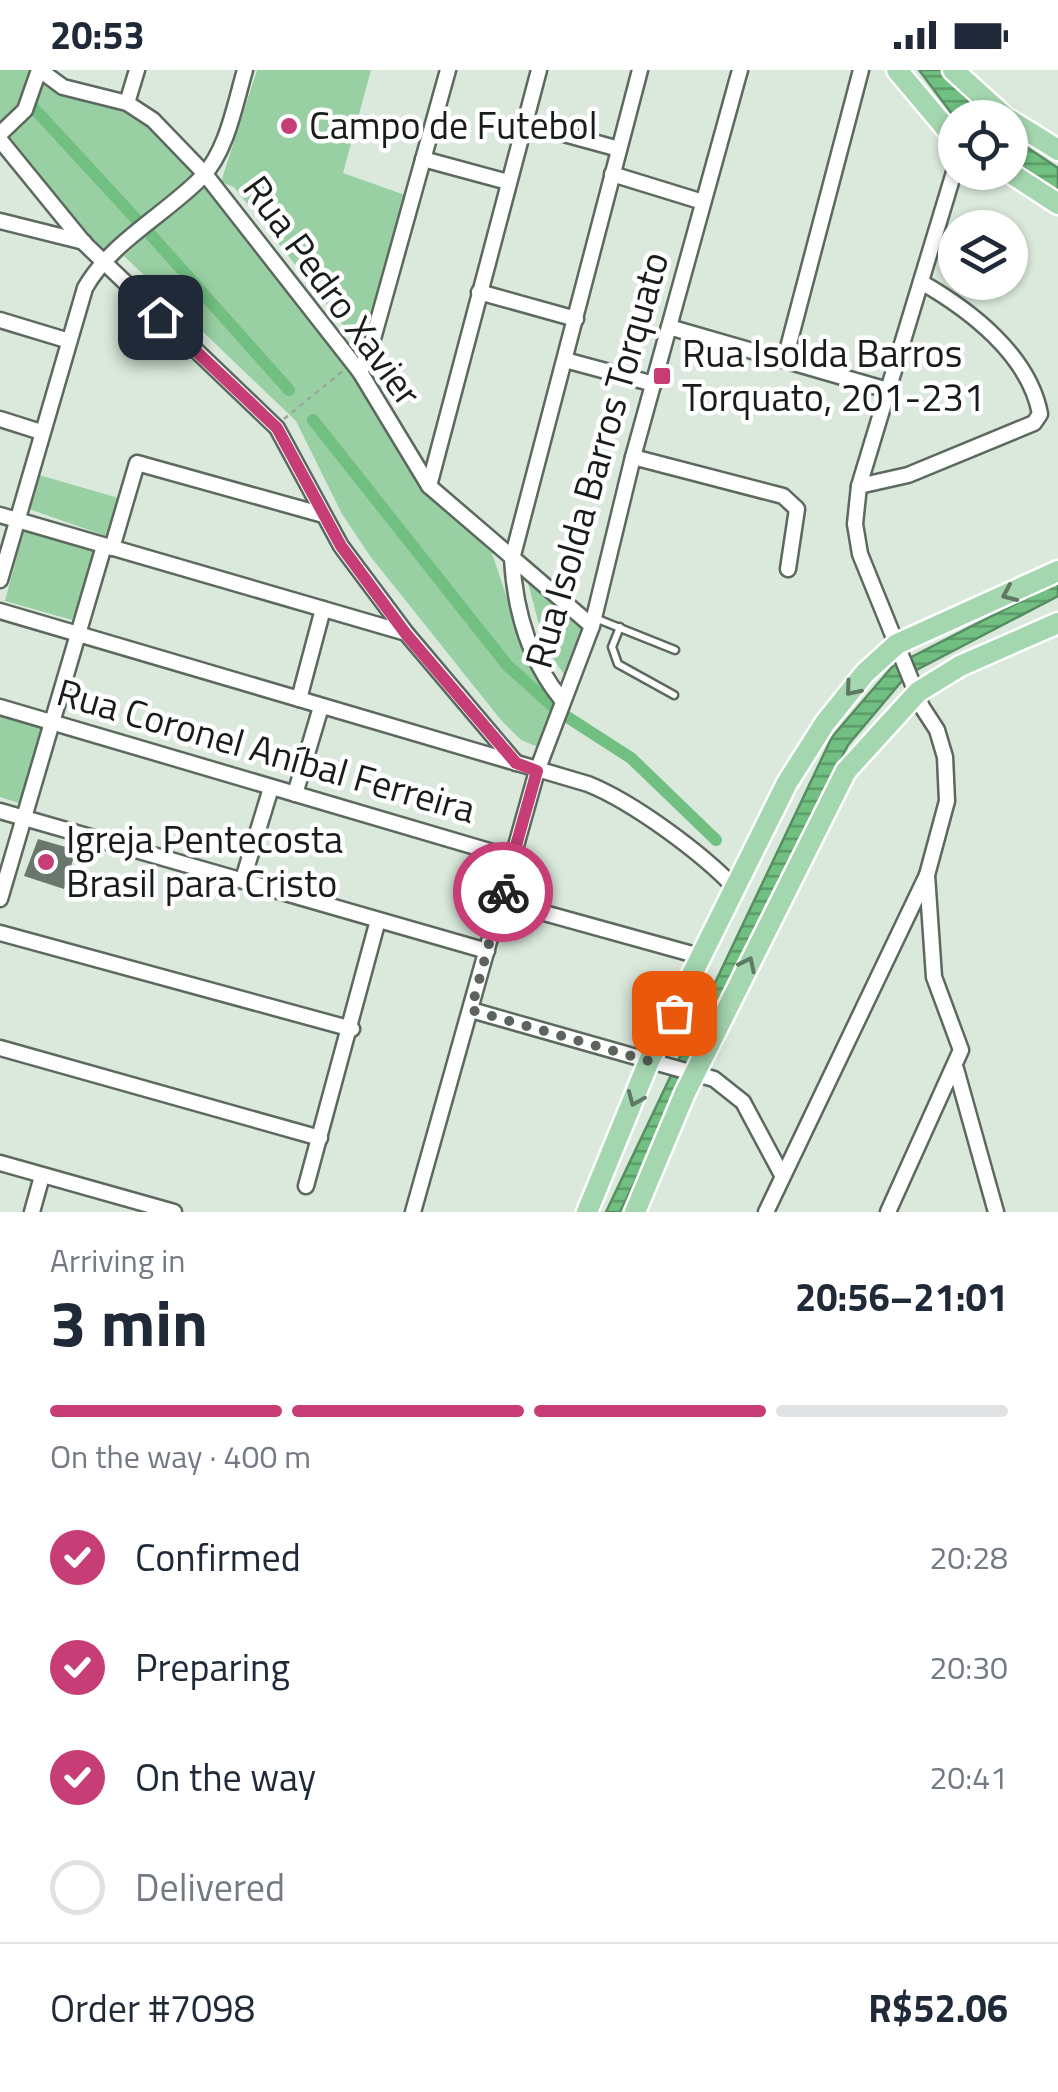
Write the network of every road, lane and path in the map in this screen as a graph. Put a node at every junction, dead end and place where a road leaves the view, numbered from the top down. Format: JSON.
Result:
{"nodes":[{"id":1,"x":39,"y":70,"type":"edge"},
{"id":2,"x":138,"y":70,"type":"edge"},
{"id":3,"x":245,"y":70,"type":"edge"},
{"id":4,"x":448,"y":70,"type":"edge"},
{"id":5,"x":539,"y":70,"type":"edge"},
{"id":6,"x":640,"y":70,"type":"edge"},
{"id":7,"x":740,"y":70,"type":"edge"},
{"id":8,"x":861,"y":70,"type":"edge"},
{"id":9,"x":897,"y":70,"type":"edge"},
{"id":10,"x":953,"y":70,"type":"edge"},
{"id":11,"x":982,"y":100,"type":"edge"},
{"id":12,"x":128,"y":103,"type":"junction"},
{"id":13,"x":938,"y":118,"type":"edge"},
{"id":14,"x":524,"y":123,"type":"junction"},
{"id":15,"x":1028,"y":130,"type":"edge"},
{"id":16,"x":0,"y":137,"type":"edge"},
{"id":17,"x":1057,"y":146,"type":"edge"},
{"id":18,"x":619,"y":149,"type":"junction"},
{"id":19,"x":423,"y":159,"type":"junction"},
{"id":20,"x":205,"y":174,"type":"junction"},
{"id":21,"x":612,"y":174,"type":"junction"},
{"id":22,"x":508,"y":182,"type":"junction"},
{"id":23,"x":1028,"y":184,"type":"edge"},
{"id":24,"x":949,"y":190,"type":"edge"},
{"id":25,"x":703,"y":202,"type":"junction"},
{"id":26,"x":1058,"y":204,"type":"edge"},
{"id":27,"x":0,"y":220,"type":"edge"},
{"id":28,"x":84,"y":242,"type":"junction"},
{"id":29,"x":104,"y":262,"type":"junction"},
{"id":30,"x":921,"y":282,"type":"junction"},
{"id":31,"x":480,"y":292,"type":"junction"},
{"id":32,"x":576,"y":319,"type":"junction"},
{"id":33,"x":0,"y":320,"type":"edge"},
{"id":34,"x":670,"y":327,"type":"junction"},
{"id":35,"x":66,"y":340,"type":"junction"},
{"id":36,"x":785,"y":358,"type":"junction"},
{"id":37,"x":566,"y":360,"type":"junction"},
{"id":38,"x":357,"y":367,"type":"junction"},
{"id":39,"x":654,"y":384,"type":"junction"},
{"id":40,"x":891,"y":391,"type":"junction"},
{"id":41,"x":0,"y":419,"type":"edge"},
{"id":42,"x":275,"y":426,"type":"junction"},
{"id":43,"x":41,"y":432,"type":"junction"},
{"id":44,"x":633,"y":458,"type":"junction"},
{"id":45,"x":429,"y":486,"type":"junction"},
{"id":46,"x":859,"y":486,"type":"junction"},
{"id":47,"x":320,"y":514,"type":"junction"},
{"id":48,"x":0,"y":515,"type":"edge"},
{"id":49,"x":16,"y":520,"type":"junction"},
{"id":50,"x":108,"y":547,"type":"junction"},
{"id":51,"x":512,"y":559,"type":"junction"},
{"id":52,"x":788,"y":569,"type":"dead end"},
{"id":53,"x":1058,"y":571,"type":"edge"},
{"id":54,"x":0,"y":580,"type":"edge"},
{"id":55,"x":323,"y":610,"type":"junction"},
{"id":56,"x":0,"y":611,"type":"edge"},
{"id":57,"x":593,"y":622,"type":"junction"},
{"id":58,"x":1058,"y":623,"type":"edge"},
{"id":59,"x":620,"y":628,"type":"junction"},
{"id":60,"x":78,"y":634,"type":"junction"},
{"id":61,"x":406,"y":634,"type":"junction"},
{"id":62,"x":900,"y":649,"type":"junction"},
{"id":63,"x":675,"y":650,"type":"dead end"},
{"id":64,"x":918,"y":692,"type":"junction"},
{"id":65,"x":674,"y":695,"type":"dead end"},
{"id":66,"x":298,"y":699,"type":"junction"},
{"id":67,"x":562,"y":700,"type":"junction"},
{"id":68,"x":0,"y":707,"type":"edge"},
{"id":69,"x":321,"y":707,"type":"junction"},
{"id":70,"x":51,"y":722,"type":"junction"},
{"id":71,"x":516,"y":763,"type":"junction"},
{"id":72,"x":537,"y":771,"type":"junction"},
{"id":73,"x":272,"y":788,"type":"junction"},
{"id":74,"x":295,"y":794,"type":"junction"},
{"id":75,"x":0,"y":811,"type":"edge"},
{"id":76,"x":21,"y":817,"type":"junction"},
{"id":77,"x":513,"y":858,"type":"junction"},
{"id":78,"x":928,"y":875,"type":"junction"},
{"id":79,"x":244,"y":879,"type":"junction"},
{"id":80,"x":735,"y":888,"type":"junction"},
{"id":81,"x":0,"y":899,"type":"edge"},
{"id":82,"x":501,"y":901,"type":"junction"},
{"id":83,"x":378,"y":920,"type":"junction"},
{"id":84,"x":0,"y":933,"type":"edge"},
{"id":85,"x":487,"y":951,"type":"junction"},
{"id":86,"x":702,"y":957,"type":"junction"},
{"id":87,"x":471,"y":1010,"type":"junction"},
{"id":88,"x":352,"y":1029,"type":"junction"},
{"id":89,"x":0,"y":1048,"type":"edge"},
{"id":90,"x":654,"y":1062,"type":"junction"},
{"id":91,"x":956,"y":1069,"type":"junction"},
{"id":92,"x":692,"y":1073,"type":"junction"},
{"id":93,"x":320,"y":1138,"type":"junction"},
{"id":94,"x":0,"y":1164,"type":"edge"},
{"id":95,"x":782,"y":1175,"type":"junction"},
{"id":96,"x":42,"y":1176,"type":"junction"},
{"id":97,"x":306,"y":1186,"type":"dead end"},
{"id":98,"x":32,"y":1212,"type":"edge"},
{"id":99,"x":174,"y":1212,"type":"edge"},
{"id":100,"x":413,"y":1212,"type":"edge"},
{"id":101,"x":588,"y":1212,"type":"edge"},
{"id":102,"x":634,"y":1212,"type":"edge"},
{"id":103,"x":766,"y":1212,"type":"edge"},
{"id":104,"x":888,"y":1212,"type":"edge"},
{"id":105,"x":996,"y":1212,"type":"edge"}],
"edges":[{"from":1,"to":12,"type":"street","name":"Rua Pedro Xavier"},
{"from":1,"to":16,"type":"street"},
{"from":2,"to":12,"type":"street"},
{"from":3,"to":20,"type":"street"},
{"from":4,"to":19,"type":"street"},
{"from":5,"to":14,"type":"street"},
{"from":6,"to":18,"type":"street"},
{"from":7,"to":25,"type":"street","name":"Rua Isolda Barros Torquato"},
{"from":8,"to":36,"type":"street"},
{"from":9,"to":13,"type":"main road"},
{"from":10,"to":11,"type":"main road"},
{"from":12,"to":20,"type":"street","name":"Rua Pedro Xavier"},
{"from":14,"to":18,"type":"street"},
{"from":14,"to":22,"type":"street"},
{"from":15,"to":17,"type":"main road"},
{"from":16,"to":28,"type":"street"},
{"from":18,"to":21,"type":"street"},
{"from":19,"to":22,"type":"street"},
{"from":19,"to":38,"type":"street"},
{"from":20,"to":29,"type":"street"},
{"from":20,"to":38,"type":"street","name":"Rua Pedro Xavier"},
{"from":21,"to":25,"type":"street"},
{"from":21,"to":32,"type":"street"},
{"from":22,"to":31,"type":"street"},
{"from":23,"to":26,"type":"main road"},
{"from":24,"to":30,"type":"street"},
{"from":25,"to":34,"type":"street","name":"Rua Isolda Barros Torquato"},
{"from":27,"to":28,"type":"street"},
{"from":28,"to":29,"type":"street"},
{"from":29,"to":35,"type":"street"},
{"from":29,"to":42,"type":"street"},
{"from":30,"to":40,"type":"street"},
{"from":30,"to":46,"type":"street"},
{"from":31,"to":32,"type":"street"},
{"from":31,"to":45,"type":"street"},
{"from":32,"to":37,"type":"street"},
{"from":33,"to":35,"type":"street"},
{"from":34,"to":36,"type":"street"},
{"from":34,"to":39,"type":"street","name":"Rua Isolda Barros Torquato"},
{"from":35,"to":43,"type":"street"},
{"from":36,"to":40,"type":"street"},
{"from":37,"to":39,"type":"street"},
{"from":37,"to":51,"type":"street"},
{"from":38,"to":42,"type":"path"},
{"from":38,"to":45,"type":"street","name":"Rua Pedro Xavier"},
{"from":39,"to":44,"type":"street","name":"Rua Isolda Barros Torquato"},
{"from":40,"to":46,"type":"street"},
{"from":41,"to":43,"type":"street"},
{"from":42,"to":47,"type":"street"},
{"from":43,"to":49,"type":"street"},
{"from":44,"to":52,"type":"street"},
{"from":44,"to":57,"type":"street","name":"Rua Isolda Barros Torquato"},
{"from":45,"to":51,"type":"street","name":"Rua Pedro Xavier"},
{"from":46,"to":62,"type":"street"},
{"from":47,"to":50,"type":"street"},
{"from":47,"to":61,"type":"street"},
{"from":48,"to":49,"type":"street"},
{"from":49,"to":50,"type":"street"},
{"from":49,"to":54,"type":"street"},
{"from":50,"to":55,"type":"street"},
{"from":50,"to":60,"type":"street"},
{"from":51,"to":57,"type":"street","name":"Rua Pedro Xavier"},
{"from":51,"to":67,"type":"street"},
{"from":53,"to":62,"type":"main road","one_way":true},
{"from":55,"to":61,"type":"street"},
{"from":55,"to":66,"type":"street"},
{"from":56,"to":60,"type":"street"},
{"from":57,"to":59,"type":"lane"},
{"from":57,"to":67,"type":"street","name":"Rua Isolda Barros Torquato"},
{"from":58,"to":64,"type":"main road"},
{"from":59,"to":63,"type":"lane"},
{"from":59,"to":65,"type":"lane"},
{"from":60,"to":66,"type":"street"},
{"from":60,"to":70,"type":"street"},
{"from":61,"to":71,"type":"street"},
{"from":62,"to":64,"type":"street"},
{"from":62,"to":80,"type":"main road","one_way":true},
{"from":64,"to":78,"type":"street"},
{"from":92,"to":64,"type":"main road","one_way":true},
{"from":66,"to":69,"type":"street"},
{"from":67,"to":72,"type":"street","name":"Rua Isolda Barros Torquato"},
{"from":68,"to":70,"type":"street","name":"Rua Coronel Aníbal Ferreira"},
{"from":69,"to":71,"type":"street"},
{"from":69,"to":74,"type":"street"},
{"from":70,"to":73,"type":"street","name":"Rua Coronel Aníbal Ferreira"},
{"from":70,"to":76,"type":"street"},
{"from":71,"to":72,"type":"street"},
{"from":72,"to":77,"type":"street","name":"Rua Isolda Barros Torquato"},
{"from":72,"to":80,"type":"street"},
{"from":73,"to":74,"type":"street","name":"Rua Coronel Aníbal Ferreira"},
{"from":73,"to":79,"type":"street"},
{"from":74,"to":77,"type":"street","name":"Rua Coronel Aníbal Ferreira"},
{"from":75,"to":76,"type":"street"},
{"from":76,"to":79,"type":"street"},
{"from":76,"to":81,"type":"street"},
{"from":77,"to":82,"type":"street","name":"Rua Isolda Barros Torquato"},
{"from":78,"to":91,"type":"street"},
{"from":78,"to":95,"type":"street"},
{"from":79,"to":83,"type":"street"},
{"from":80,"to":86,"type":"main road"},
{"from":82,"to":85,"type":"street","name":"Rua Isolda Barros Torquato"},
{"from":82,"to":86,"type":"street"},
{"from":83,"to":85,"type":"street"},
{"from":83,"to":88,"type":"street"},
{"from":84,"to":88,"type":"street"},
{"from":85,"to":87,"type":"street","name":"Rua Isolda Barros Torquato"},
{"from":86,"to":90,"type":"main road"},
{"from":87,"to":90,"type":"street"},
{"from":87,"to":100,"type":"street","name":"Rua Isolda Barros Torquato"},
{"from":88,"to":93,"type":"street"},
{"from":89,"to":93,"type":"street"},
{"from":90,"to":92,"type":"street"},
{"from":90,"to":101,"type":"main road","one_way":true},
{"from":91,"to":104,"type":"street"},
{"from":91,"to":105,"type":"street"},
{"from":92,"to":95,"type":"street"},
{"from":92,"to":102,"type":"main road"},
{"from":93,"to":97,"type":"street"},
{"from":94,"to":96,"type":"street"},
{"from":95,"to":103,"type":"street"},
{"from":96,"to":98,"type":"street"},
{"from":96,"to":99,"type":"street"}]}
